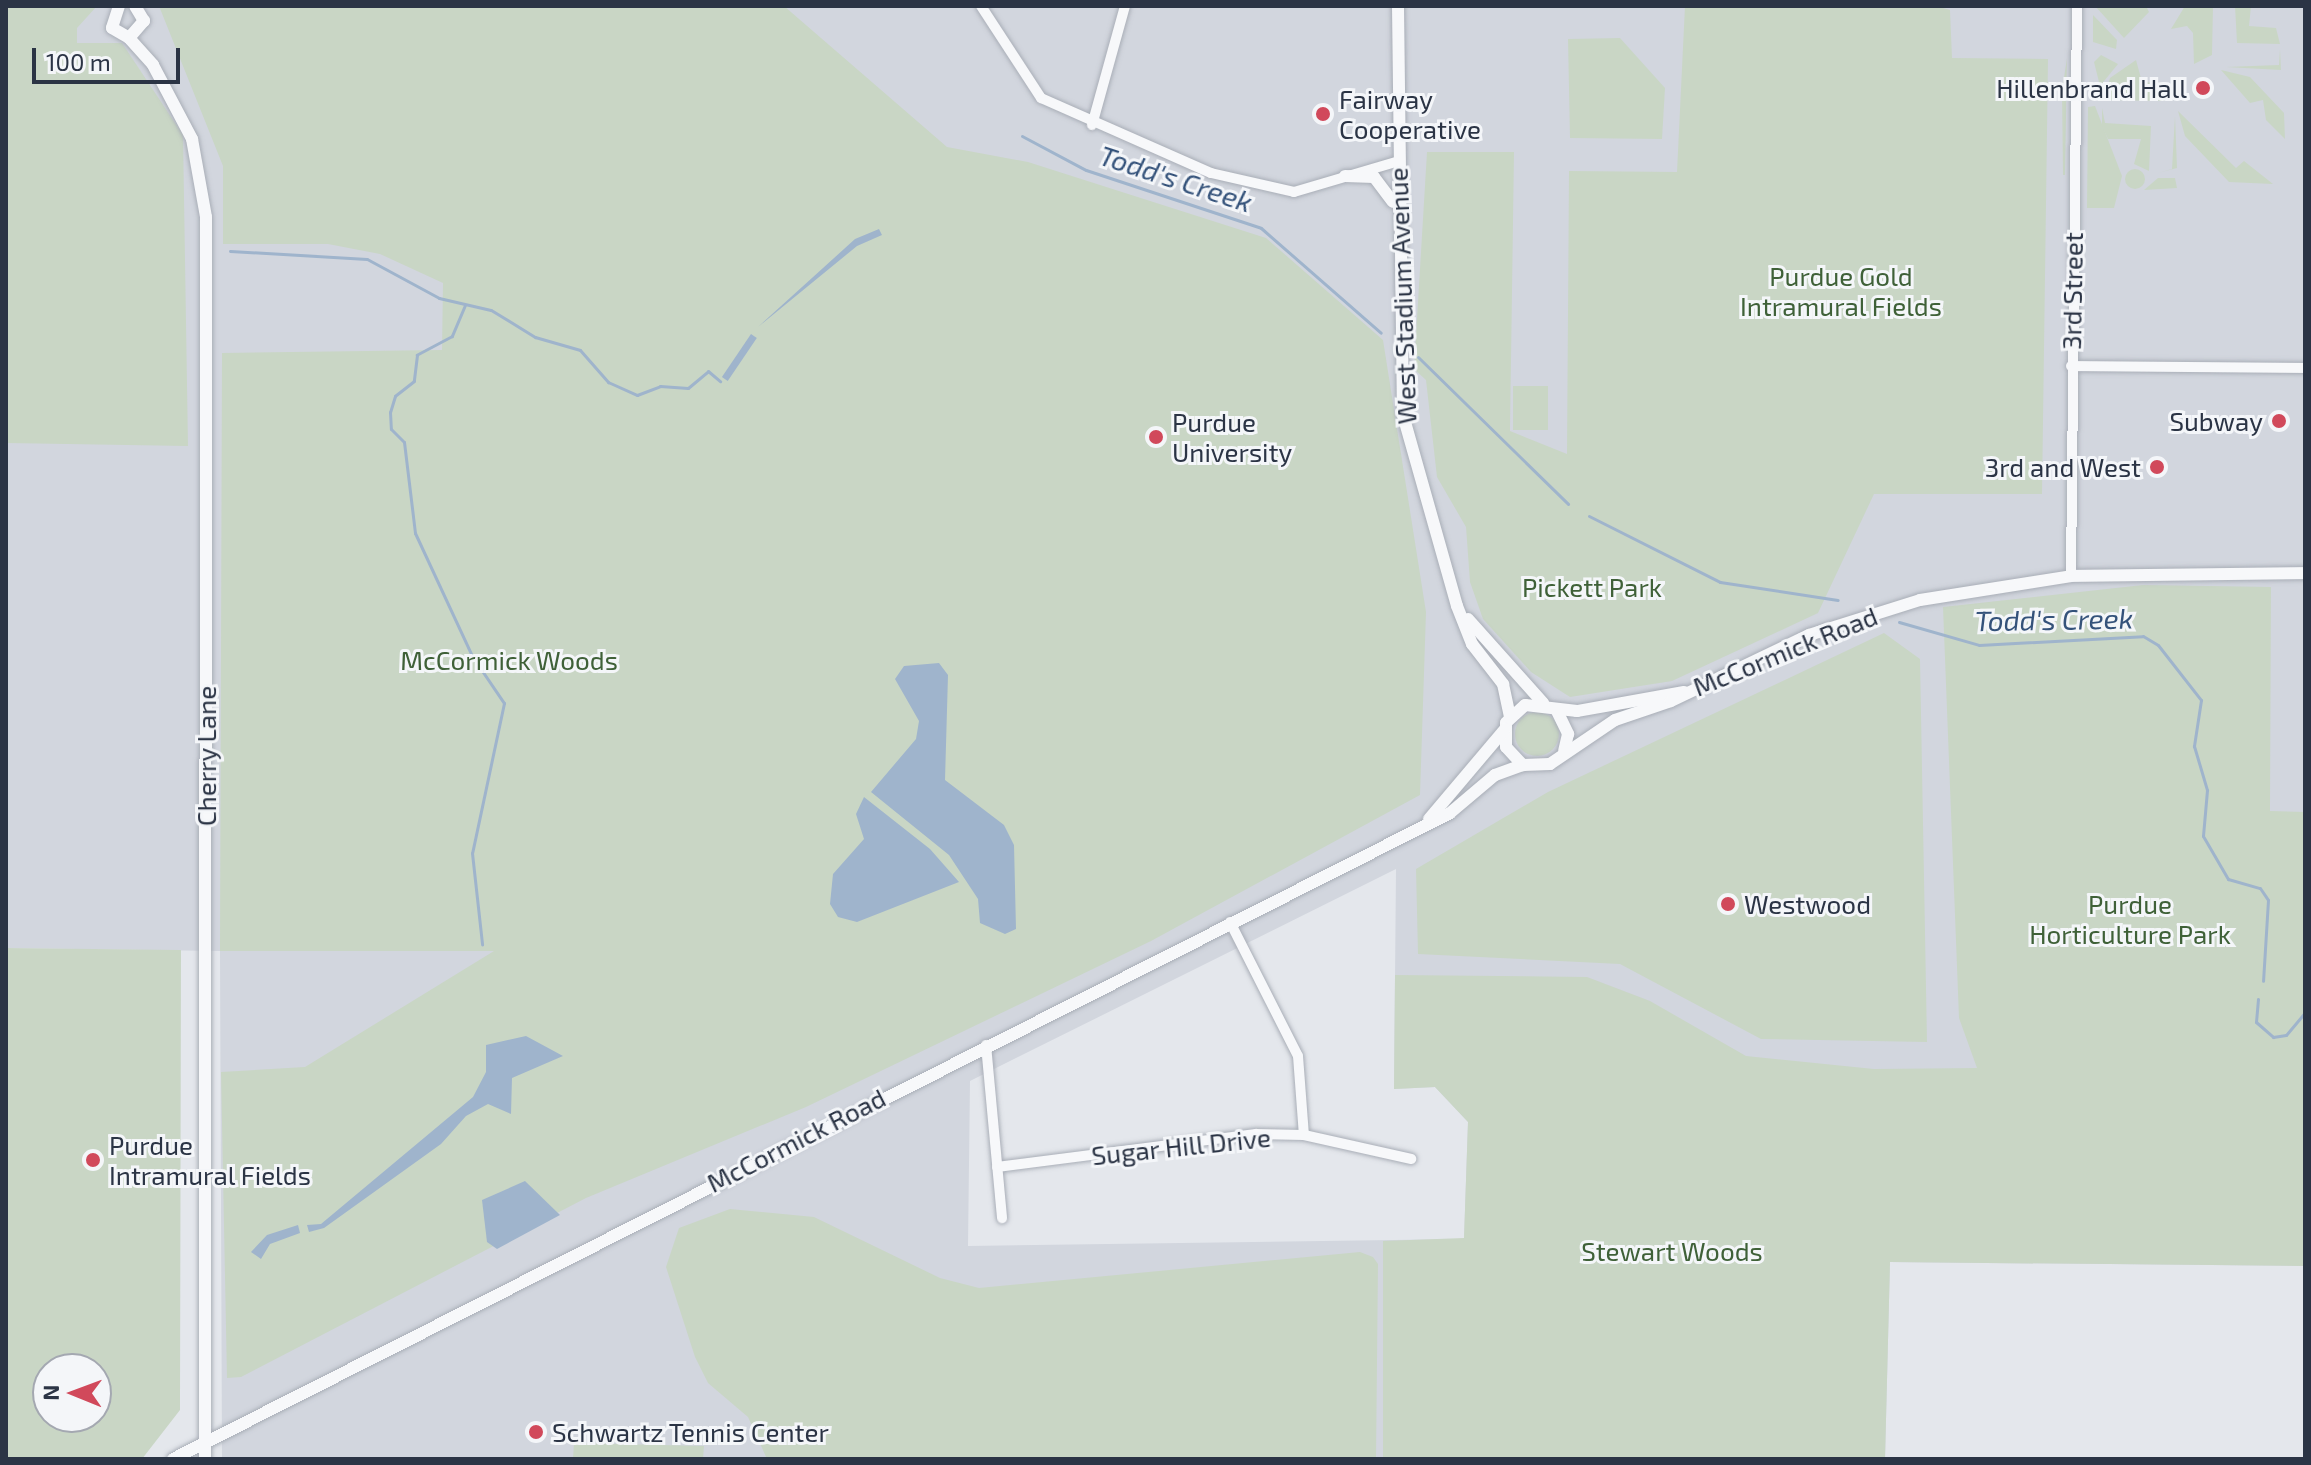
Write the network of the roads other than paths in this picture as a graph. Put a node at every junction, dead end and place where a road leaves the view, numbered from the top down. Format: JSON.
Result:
{"nodes":[{"id":1,"x":135,"y":6,"type":"edge"},
{"id":2,"x":981,"y":6,"type":"edge"},
{"id":3,"x":1125,"y":6,"type":"edge"},
{"id":4,"x":1398,"y":6,"type":"edge"},
{"id":5,"x":2077,"y":6,"type":"edge"},
{"id":6,"x":116,"y":7,"type":"edge"},
{"id":7,"x":135,"y":35,"type":"junction"},
{"id":8,"x":1092,"y":125,"type":"junction"},
{"id":9,"x":1396,"y":162,"type":"junction"},
{"id":10,"x":1345,"y":176,"type":"junction"},
{"id":11,"x":1396,"y":211,"type":"junction"},
{"id":12,"x":2071,"y":366,"type":"junction"},
{"id":13,"x":2305,"y":368,"type":"edge"},
{"id":14,"x":2305,"y":573,"type":"edge"},
{"id":15,"x":2071,"y":576,"type":"junction"},
{"id":16,"x":1450,"y":580,"type":"junction"},
{"id":17,"x":1684,"y":692,"type":"junction"},
{"id":18,"x":1543,"y":703,"type":"junction"},
{"id":19,"x":1556,"y":709,"type":"junction"},
{"id":20,"x":1510,"y":716,"type":"junction"},
{"id":21,"x":1505,"y":729,"type":"junction"},
{"id":22,"x":1564,"y":751,"type":"junction"},
{"id":23,"x":1523,"y":765,"type":"junction"},
{"id":24,"x":1421,"y":826,"type":"junction"},
{"id":25,"x":1230,"y":922,"type":"junction"},
{"id":26,"x":986,"y":1045,"type":"junction"},
{"id":27,"x":1304,"y":1135,"type":"junction"},
{"id":28,"x":1411,"y":1159,"type":"dead end"},
{"id":29,"x":997,"y":1167,"type":"junction"},
{"id":30,"x":1002,"y":1218,"type":"dead end"},
{"id":31,"x":205,"y":1437,"type":"junction"},
{"id":32,"x":173,"y":1459,"type":"edge"},
{"id":33,"x":205,"y":1459,"type":"edge"}],
"edges":[{"from":1,"to":7,"type":"street"},
{"from":2,"to":8,"type":"street"},
{"from":3,"to":8,"type":"street"},
{"from":4,"to":9,"type":"street","name":"West Stadium Avenue"},
{"from":5,"to":12,"type":"street","name":"3rd Street"},
{"from":6,"to":7,"type":"street"},
{"from":7,"to":31,"type":"street","name":"Cherry Lane"},
{"from":8,"to":10,"type":"street"},
{"from":9,"to":10,"type":"street"},
{"from":9,"to":11,"type":"street","name":"West Stadium Avenue"},
{"from":10,"to":11,"type":"street"},
{"from":11,"to":16,"type":"street","name":"West Stadium Avenue"},
{"from":12,"to":13,"type":"street"},
{"from":12,"to":15,"type":"street","name":"3rd Street"},
{"from":14,"to":15,"type":"street","name":"McCormick Road"},
{"from":15,"to":17,"type":"street","name":"McCormick Road"},
{"from":16,"to":18,"type":"street","name":"West Stadium Avenue"},
{"from":16,"to":20,"type":"street","name":"West Stadium Avenue"},
{"from":17,"to":19,"type":"street"},
{"from":17,"to":22,"type":"street","name":"McCormick Road"},
{"from":18,"to":19,"type":"street"},
{"from":18,"to":20,"type":"street"},
{"from":19,"to":22,"type":"street"},
{"from":20,"to":21,"type":"street"},
{"from":21,"to":23,"type":"street"},
{"from":21,"to":24,"type":"street","name":"McCormick Road"},
{"from":22,"to":23,"type":"street"},
{"from":23,"to":24,"type":"street","name":"McCormick Road"},
{"from":24,"to":25,"type":"street","name":"McCormick Road"},
{"from":25,"to":26,"type":"street","name":"McCormick Road"},
{"from":25,"to":27,"type":"street"},
{"from":26,"to":29,"type":"street"},
{"from":26,"to":31,"type":"street","name":"McCormick Road"},
{"from":27,"to":28,"type":"street","name":"Sugar Hill Drive"},
{"from":27,"to":29,"type":"street","name":"Sugar Hill Drive"},
{"from":29,"to":30,"type":"street"},
{"from":31,"to":32,"type":"street","name":"McCormick Road"},
{"from":31,"to":33,"type":"street","name":"Cherry Lane"}]}
